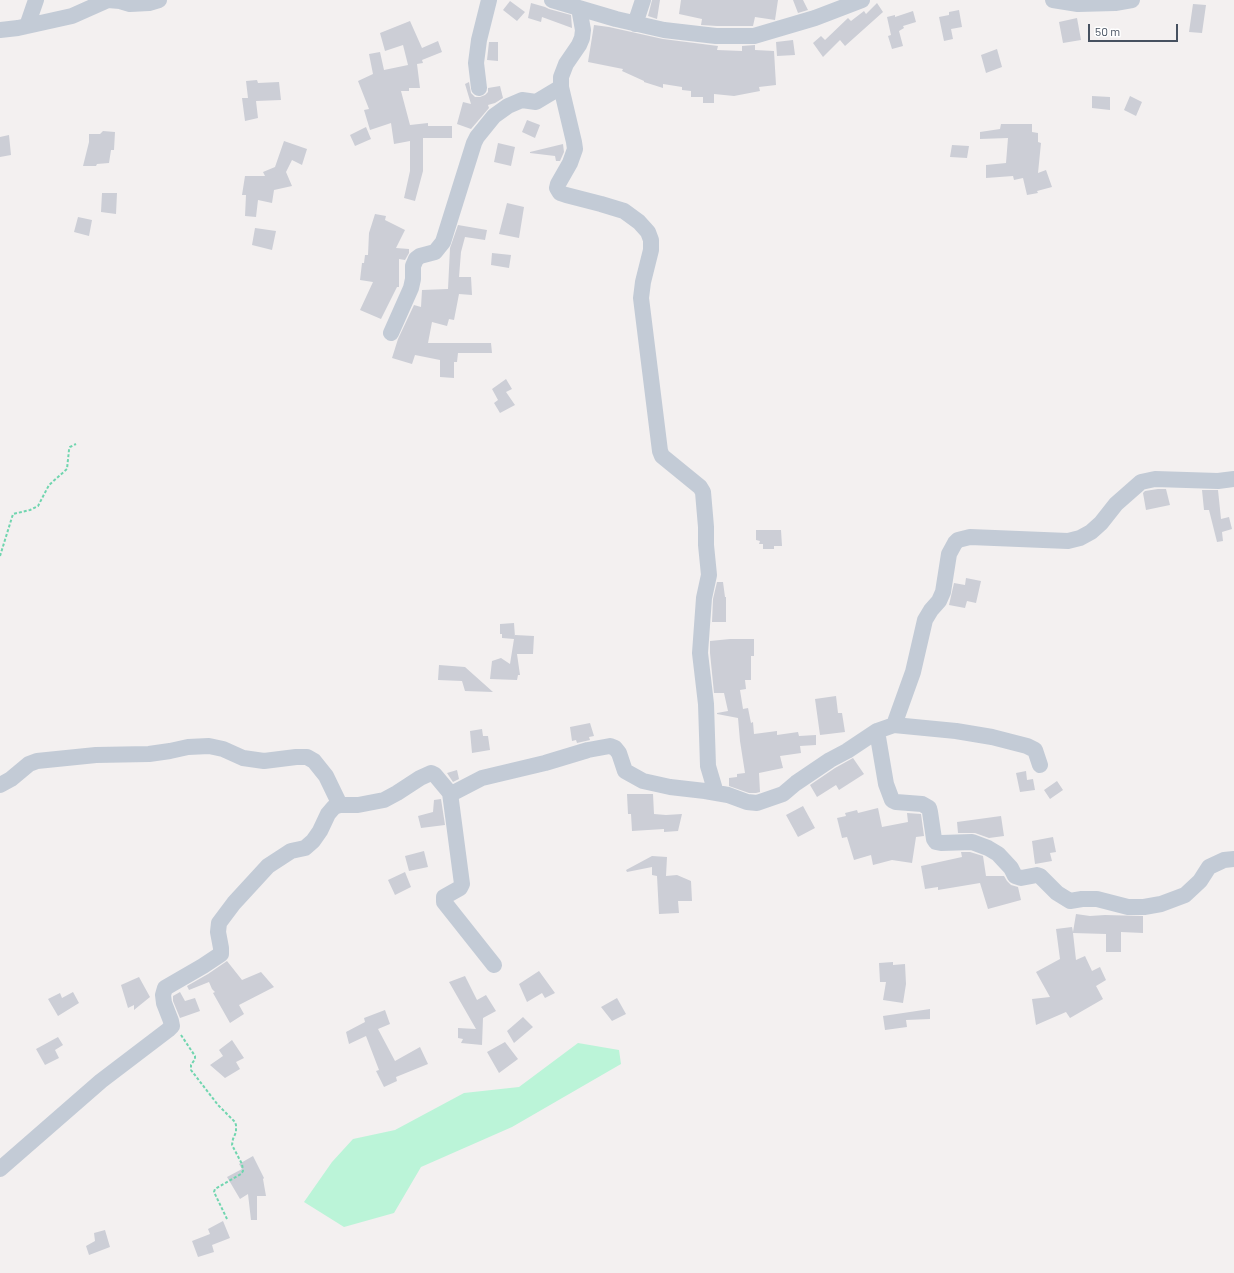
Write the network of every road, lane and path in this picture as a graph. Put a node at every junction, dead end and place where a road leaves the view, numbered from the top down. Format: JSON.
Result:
{"nodes":[{"id":1,"x":36,"y":0,"type":"edge"},
{"id":2,"x":159,"y":0,"type":"edge"},
{"id":3,"x":489,"y":0,"type":"edge"},
{"id":4,"x":552,"y":0,"type":"edge"},
{"id":5,"x":643,"y":0,"type":"edge"},
{"id":6,"x":862,"y":0,"type":"edge"},
{"id":7,"x":1053,"y":0,"type":"edge"},
{"id":8,"x":1132,"y":0,"type":"edge"},
{"id":9,"x":580,"y":8,"type":"junction"},
{"id":10,"x":635,"y":24,"type":"junction"},
{"id":11,"x":27,"y":26,"type":"junction"},
{"id":12,"x":0,"y":30,"type":"edge"},
{"id":13,"x":561,"y":87,"type":"junction"},
{"id":14,"x":479,"y":88,"type":"dead end"},
{"id":15,"x":391,"y":333,"type":"dead end"},
{"id":16,"x":76,"y":444,"type":"dead end"},
{"id":17,"x":1234,"y":479,"type":"edge"},
{"id":18,"x":0,"y":556,"type":"edge"},
{"id":19,"x":894,"y":724,"type":"junction"},
{"id":20,"x":877,"y":731,"type":"junction"},
{"id":21,"x":1040,"y":765,"type":"dead end"},
{"id":22,"x":0,"y":785,"type":"edge"},
{"id":23,"x":450,"y":793,"type":"junction"},
{"id":24,"x":716,"y":793,"type":"junction"},
{"id":25,"x":340,"y":805,"type":"junction"},
{"id":26,"x":1234,"y":859,"type":"edge"},
{"id":27,"x":494,"y":965,"type":"dead end"},
{"id":28,"x":171,"y":1021,"type":"junction"},
{"id":29,"x":0,"y":1169,"type":"edge"},
{"id":30,"x":227,"y":1219,"type":"dead end"}],
"edges":[{"from":1,"to":11,"type":"street"},
{"from":2,"to":11,"type":"street"},
{"from":3,"to":14,"type":"street"},
{"from":4,"to":9,"type":"street"},
{"from":5,"to":10,"type":"street"},
{"from":6,"to":10,"type":"street"},
{"from":7,"to":8,"type":"street"},
{"from":9,"to":10,"type":"street"},
{"from":9,"to":13,"type":"street"},
{"from":11,"to":12,"type":"street"},
{"from":13,"to":15,"type":"street"},
{"from":13,"to":24,"type":"street"},
{"from":16,"to":18,"type":"path"},
{"from":17,"to":19,"type":"street"},
{"from":19,"to":20,"type":"street"},
{"from":19,"to":21,"type":"street"},
{"from":20,"to":24,"type":"street"},
{"from":20,"to":26,"type":"street"},
{"from":22,"to":25,"type":"street"},
{"from":23,"to":24,"type":"street"},
{"from":23,"to":25,"type":"street"},
{"from":23,"to":27,"type":"street"},
{"from":25,"to":28,"type":"street"},
{"from":28,"to":29,"type":"street"},
{"from":28,"to":30,"type":"path"}]}
